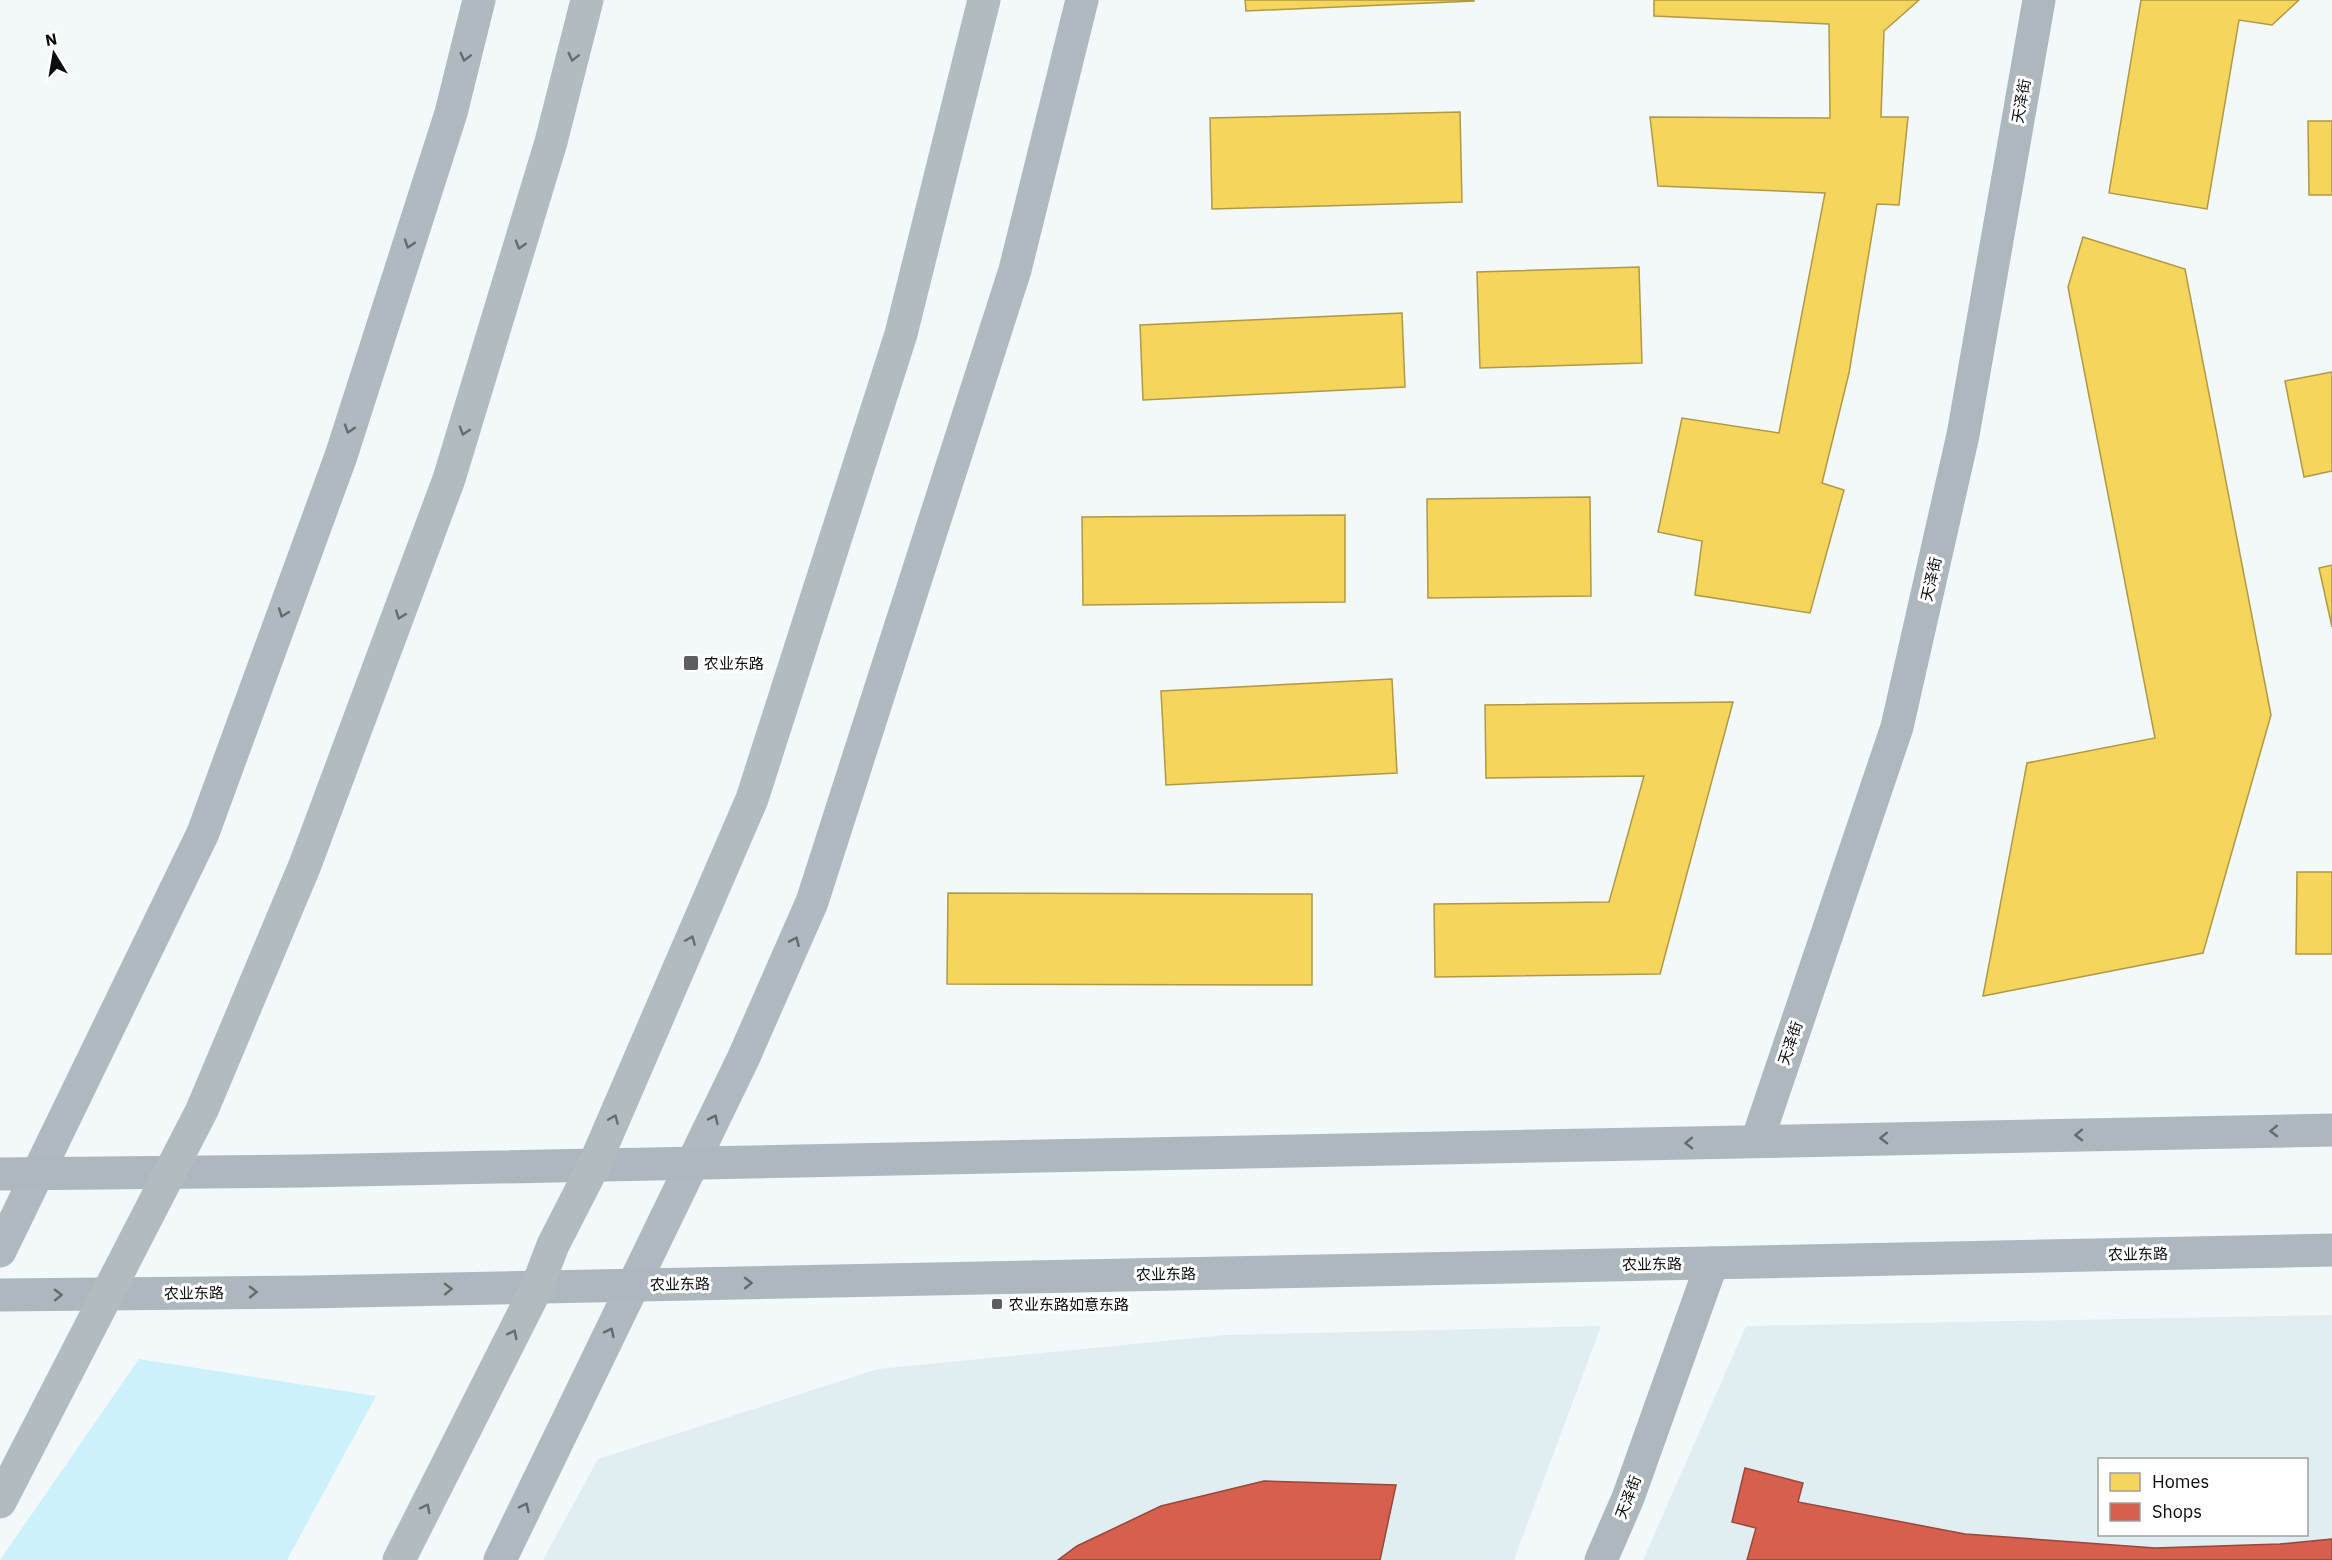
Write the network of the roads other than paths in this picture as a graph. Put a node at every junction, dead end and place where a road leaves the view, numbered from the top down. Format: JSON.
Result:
{"nodes":[{"id":1,"x":479,"y":0,"type":"edge"},
{"id":2,"x":587,"y":0,"type":"edge"},
{"id":3,"x":984,"y":0,"type":"edge"},
{"id":4,"x":1082,"y":0,"type":"edge"},
{"id":5,"x":2039,"y":0,"type":"edge"},
{"id":6,"x":2332,"y":1130,"type":"edge"},
{"id":7,"x":1757,"y":1141,"type":"junction"},
{"id":8,"x":692,"y":1163,"type":"junction"},
{"id":9,"x":594,"y":1165,"type":"junction"},
{"id":10,"x":170,"y":1173,"type":"junction"},
{"id":11,"x":0,"y":1174,"type":"edge"},
{"id":12,"x":37,"y":1174,"type":"junction"},
{"id":13,"x":2332,"y":1250,"type":"edge"},
{"id":14,"x":0,"y":1251,"type":"edge"},
{"id":15,"x":1712,"y":1263,"type":"junction"},
{"id":16,"x":633,"y":1285,"type":"junction"},
{"id":17,"x":537,"y":1287,"type":"junction"},
{"id":18,"x":108,"y":1294,"type":"junction"},
{"id":19,"x":0,"y":1295,"type":"edge"},
{"id":20,"x":0,"y":1502,"type":"edge"},
{"id":21,"x":399,"y":1560,"type":"edge"},
{"id":22,"x":500,"y":1560,"type":"edge"},
{"id":23,"x":1601,"y":1560,"type":"edge"}],
"edges":[{"from":1,"to":12,"type":"street","one_way":true},
{"from":2,"to":10,"type":"main road","one_way":true},
{"from":9,"to":3,"type":"main road","one_way":true},
{"from":8,"to":4,"type":"street","one_way":true},
{"from":5,"to":7,"type":"main road","name":"天泽街"},
{"from":6,"to":7,"type":"main road","one_way":true},
{"from":7,"to":8,"type":"main road","one_way":true},
{"from":8,"to":9,"type":"main road"},
{"from":8,"to":16,"type":"street"},
{"from":9,"to":10,"type":"main road"},
{"from":9,"to":17,"type":"main road"},
{"from":10,"to":12,"type":"main road"},
{"from":10,"to":18,"type":"main road"},
{"from":11,"to":12,"type":"main road"},
{"from":12,"to":14,"type":"street"},
{"from":13,"to":15,"type":"main road","name":"农业东路"},
{"from":16,"to":15,"type":"main road","name":"农业东路","one_way":true},
{"from":15,"to":23,"type":"main road","name":"天泽街"},
{"from":16,"to":17,"type":"main road","name":"农业东路"},
{"from":22,"to":16,"type":"street","one_way":true},
{"from":18,"to":17,"type":"main road","name":"农业东路","one_way":true},
{"from":21,"to":17,"type":"main road","one_way":true},
{"from":19,"to":18,"type":"main road","name":"农业东路","one_way":true},
{"from":18,"to":20,"type":"main road"}]}
